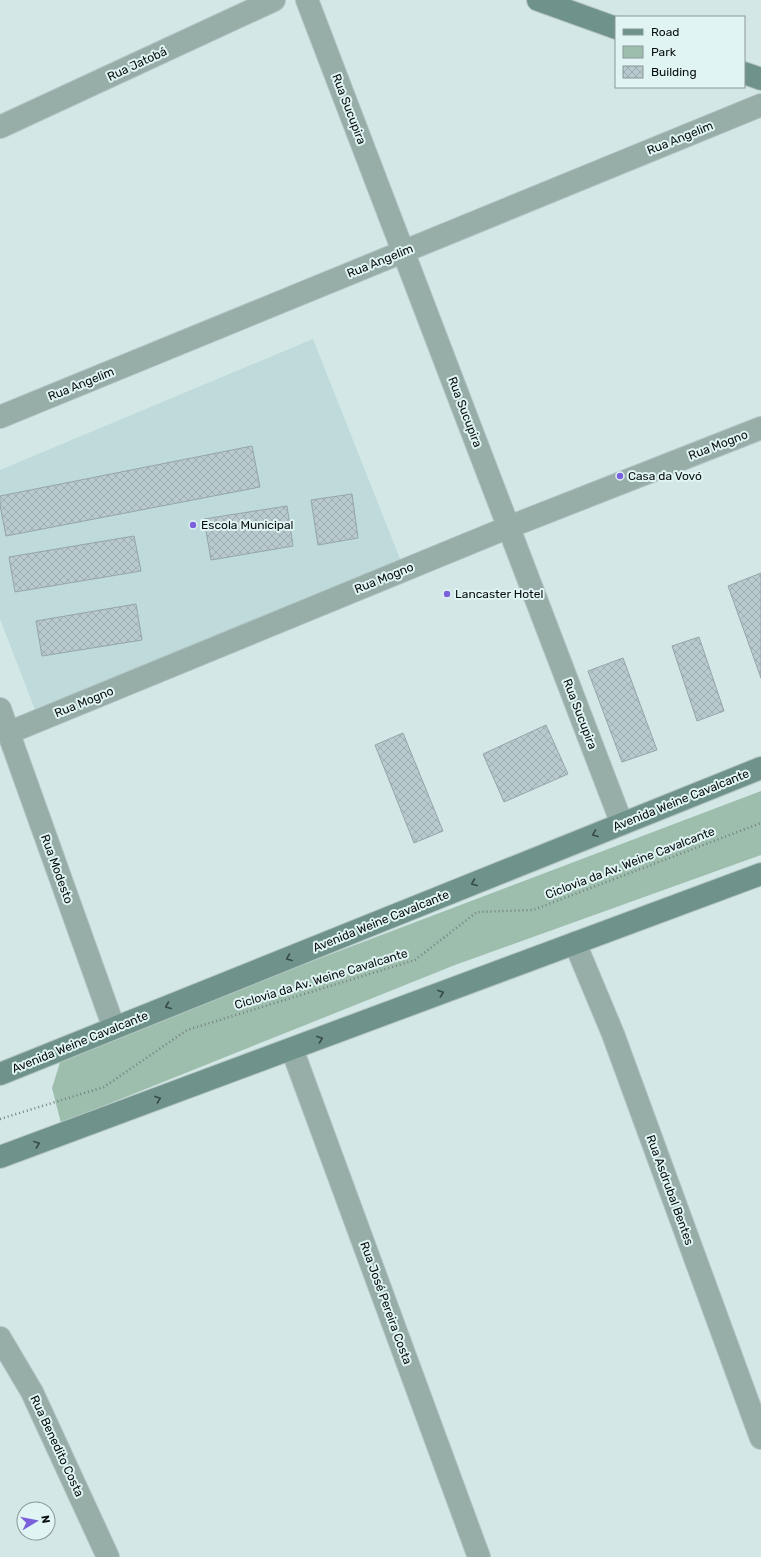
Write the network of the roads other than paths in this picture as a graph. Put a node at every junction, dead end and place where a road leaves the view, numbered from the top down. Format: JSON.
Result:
{"nodes":[{"id":1,"x":274,"y":0,"type":"edge"},
{"id":2,"x":307,"y":0,"type":"edge"},
{"id":3,"x":538,"y":0,"type":"edge"},
{"id":4,"x":615,"y":28,"type":"edge"},
{"id":5,"x":745,"y":73,"type":"edge"},
{"id":6,"x":761,"y":79,"type":"edge"},
{"id":7,"x":761,"y":105,"type":"edge"},
{"id":8,"x":0,"y":127,"type":"edge"},
{"id":9,"x":403,"y":252,"type":"junction"},
{"id":10,"x":0,"y":417,"type":"edge"},
{"id":11,"x":761,"y":428,"type":"edge"},
{"id":12,"x":508,"y":526,"type":"junction"},
{"id":13,"x":0,"y":710,"type":"edge"},
{"id":14,"x":8,"y":733,"type":"junction"},
{"id":15,"x":761,"y":768,"type":"edge"},
{"id":16,"x":622,"y":824,"type":"junction"},
{"id":17,"x":761,"y":874,"type":"edge"},
{"id":18,"x":575,"y":943,"type":"junction"},
{"id":19,"x":114,"y":1028,"type":"junction"},
{"id":20,"x":292,"y":1049,"type":"junction"},
{"id":21,"x":0,"y":1074,"type":"edge"},
{"id":22,"x":0,"y":1157,"type":"edge"},
{"id":23,"x":0,"y":1338,"type":"edge"},
{"id":24,"x":761,"y":1438,"type":"edge"},
{"id":25,"x":108,"y":1557,"type":"edge"},
{"id":26,"x":479,"y":1557,"type":"edge"}],
"edges":[{"from":1,"to":8,"type":"street","name":"Rua Jatobá"},
{"from":2,"to":9,"type":"street","name":"Rua Sucupira"},
{"from":3,"to":4,"type":"main road"},
{"from":5,"to":6,"type":"main road"},
{"from":7,"to":9,"type":"street","name":"Rua Angelim"},
{"from":9,"to":10,"type":"street","name":"Rua Angelim"},
{"from":9,"to":12,"type":"street","name":"Rua Sucupira"},
{"from":11,"to":12,"type":"street","name":"Rua Mogno"},
{"from":12,"to":14,"type":"street","name":"Rua Mogno"},
{"from":12,"to":16,"type":"street","name":"Rua Sucupira"},
{"from":13,"to":14,"type":"street","name":"Rua Modesto"},
{"from":14,"to":19,"type":"street","name":"Rua Modesto"},
{"from":15,"to":16,"type":"main road","name":"Avenida Weine Cavalcante"},
{"from":16,"to":19,"type":"main road","name":"Avenida Weine Cavalcante","one_way":true},
{"from":17,"to":18,"type":"main road"},
{"from":20,"to":18,"type":"main road","one_way":true},
{"from":18,"to":24,"type":"street","name":"Rua Asdrubal Bentes"},
{"from":19,"to":21,"type":"main road","name":"Avenida Weine Cavalcante"},
{"from":22,"to":20,"type":"main road","one_way":true},
{"from":20,"to":26,"type":"street","name":"Rua José Pereira Costa"},
{"from":23,"to":25,"type":"street","name":"Rua Benedito Costa"}]}
